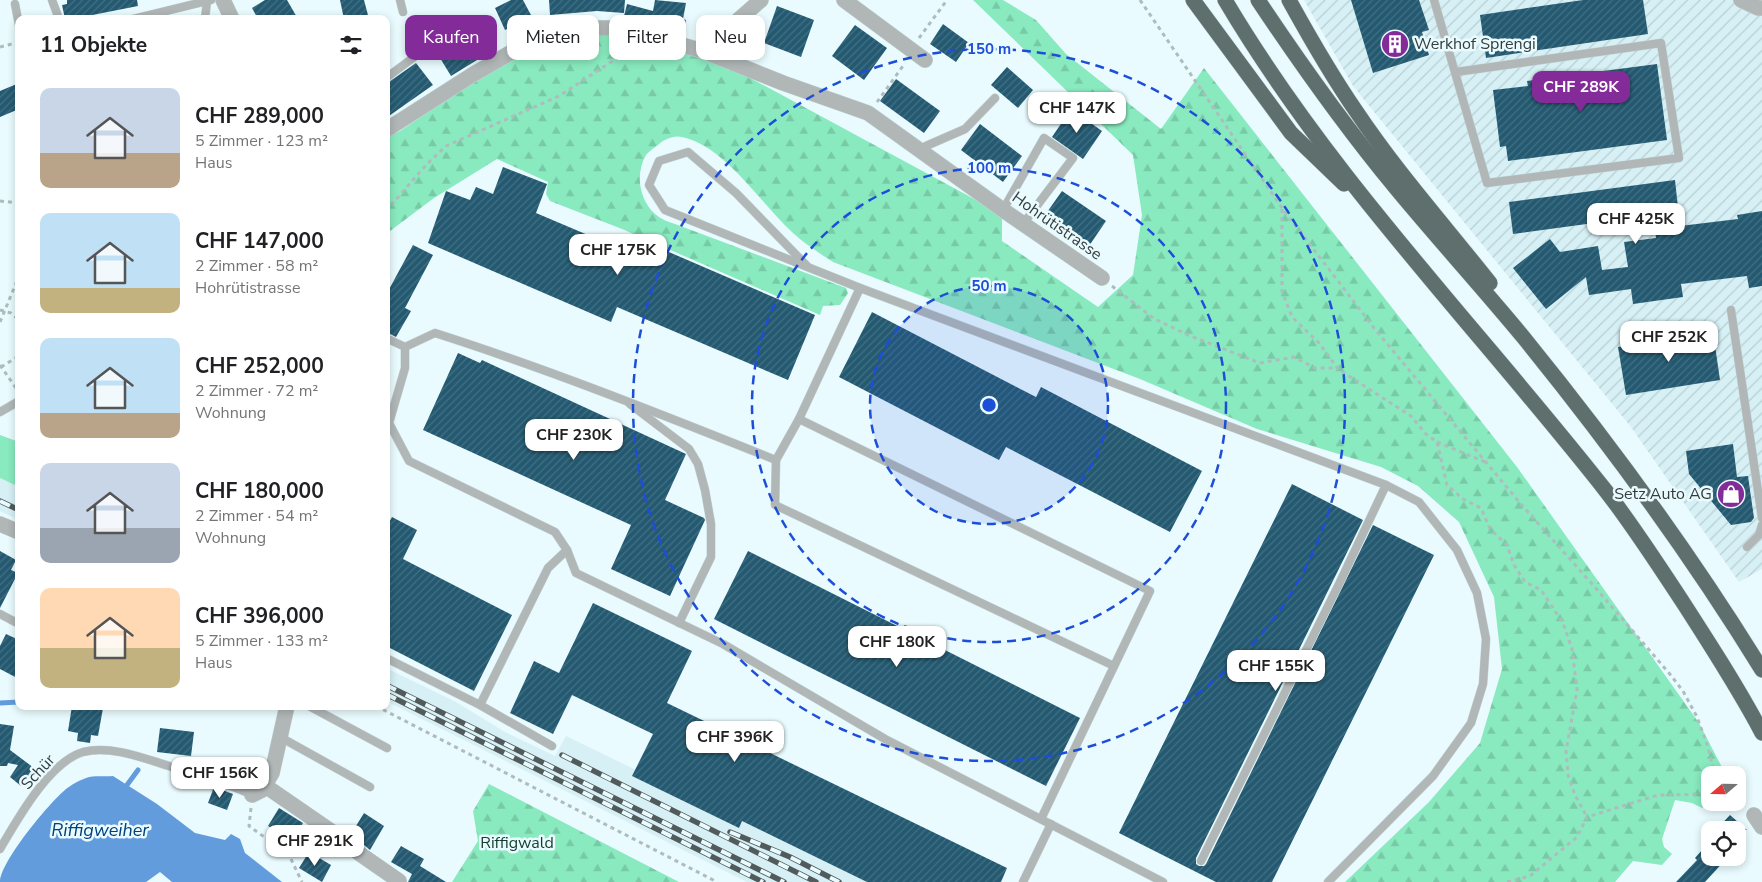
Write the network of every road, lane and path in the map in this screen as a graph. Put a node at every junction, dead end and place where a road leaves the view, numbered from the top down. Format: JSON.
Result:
{"nodes":[{"id":1,"x":52,"y":0,"type":"edge"},
{"id":2,"x":400,"y":0,"type":"edge"},
{"id":3,"x":761,"y":0,"type":"edge"},
{"id":4,"x":844,"y":0,"type":"edge"},
{"id":5,"x":947,"y":0,"type":"edge"},
{"id":6,"x":1140,"y":0,"type":"edge"},
{"id":7,"x":1193,"y":0,"type":"edge"},
{"id":8,"x":1225,"y":0,"type":"edge"},
{"id":9,"x":1258,"y":0,"type":"edge"},
{"id":10,"x":1289,"y":0,"type":"edge"},
{"id":11,"x":1434,"y":0,"type":"edge"},
{"id":12,"x":1741,"y":0,"type":"edge"},
{"id":13,"x":218,"y":1,"type":"edge"},
{"id":14,"x":15,"y":4,"type":"dead end"},
{"id":15,"x":1762,"y":8,"type":"edge"},
{"id":16,"x":403,"y":12,"type":"dead end"},
{"id":17,"x":17,"y":15,"type":"edge"},
{"id":18,"x":58,"y":15,"type":"edge"},
{"id":19,"x":152,"y":15,"type":"edge"},
{"id":20,"x":208,"y":15,"type":"edge"},
{"id":21,"x":229,"y":15,"type":"edge"},
{"id":22,"x":744,"y":15,"type":"edge"},
{"id":23,"x":15,"y":43,"type":"edge"},
{"id":24,"x":0,"y":47,"type":"edge"},
{"id":25,"x":696,"y":49,"type":"edge"},
{"id":26,"x":916,"y":54,"type":"junction"},
{"id":27,"x":411,"y":60,"type":"edge"},
{"id":28,"x":614,"y":60,"type":"edge"},
{"id":29,"x":726,"y":60,"type":"edge"},
{"id":30,"x":1456,"y":72,"type":"junction"},
{"id":31,"x":390,"y":75,"type":"edge"},
{"id":32,"x":995,"y":98,"type":"dead end"},
{"id":33,"x":868,"y":113,"type":"junction"},
{"id":34,"x":390,"y":127,"type":"edge"},
{"id":35,"x":922,"y":152,"type":"junction"},
{"id":36,"x":0,"y":201,"type":"edge"},
{"id":37,"x":15,"y":203,"type":"edge"},
{"id":38,"x":390,"y":206,"type":"edge"},
{"id":39,"x":1282,"y":208,"type":"junction"},
{"id":40,"x":1003,"y":210,"type":"junction"},
{"id":41,"x":1381,"y":221,"type":"junction"},
{"id":42,"x":1023,"y":224,"type":"junction"},
{"id":43,"x":808,"y":267,"type":"junction"},
{"id":44,"x":1102,"y":278,"type":"joint"},
{"id":45,"x":15,"y":287,"type":"edge"},
{"id":46,"x":860,"y":288,"type":"junction"},
{"id":47,"x":0,"y":310,"type":"edge"},
{"id":48,"x":1731,"y":310,"type":"dead end"},
{"id":49,"x":6,"y":311,"type":"junction"},
{"id":50,"x":15,"y":316,"type":"edge"},
{"id":51,"x":0,"y":322,"type":"edge"},
{"id":52,"x":1523,"y":337,"type":"junction"},
{"id":53,"x":390,"y":340,"type":"edge"},
{"id":54,"x":405,"y":348,"type":"junction"},
{"id":55,"x":15,"y":358,"type":"edge"},
{"id":56,"x":1,"y":366,"type":"edge"},
{"id":57,"x":1338,"y":368,"type":"junction"},
{"id":58,"x":15,"y":385,"type":"edge"},
{"id":59,"x":622,"y":399,"type":"junction"},
{"id":60,"x":15,"y":403,"type":"edge"},
{"id":61,"x":0,"y":412,"type":"edge"},
{"id":62,"x":799,"y":419,"type":"junction"},
{"id":63,"x":390,"y":420,"type":"edge"},
{"id":64,"x":390,"y":425,"type":"edge"},
{"id":65,"x":1437,"y":442,"type":"junction"},
{"id":66,"x":776,"y":460,"type":"junction"},
{"id":67,"x":1485,"y":462,"type":"junction"},
{"id":68,"x":1386,"y":485,"type":"junction"},
{"id":69,"x":1762,"y":518,"type":"edge"},
{"id":70,"x":0,"y":524,"type":"edge"},
{"id":71,"x":1762,"y":525,"type":"edge"},
{"id":72,"x":15,"y":530,"type":"edge"},
{"id":73,"x":1747,"y":547,"type":"dead end"},
{"id":74,"x":567,"y":550,"type":"junction"},
{"id":75,"x":0,"y":614,"type":"edge"},
{"id":76,"x":15,"y":622,"type":"edge"},
{"id":77,"x":679,"y":623,"type":"junction"},
{"id":78,"x":390,"y":660,"type":"edge"},
{"id":79,"x":1114,"y":666,"type":"junction"},
{"id":80,"x":1762,"y":670,"type":"edge"},
{"id":81,"x":480,"y":705,"type":"junction"},
{"id":82,"x":286,"y":710,"type":"edge"},
{"id":83,"x":316,"y":710,"type":"edge"},
{"id":84,"x":384,"y":710,"type":"edge"},
{"id":85,"x":1762,"y":733,"type":"edge"},
{"id":86,"x":280,"y":737,"type":"junction"},
{"id":87,"x":552,"y":746,"type":"dead end"},
{"id":88,"x":387,"y":748,"type":"dead end"},
{"id":89,"x":1713,"y":766,"type":"edge"},
{"id":90,"x":264,"y":785,"type":"junction"},
{"id":91,"x":370,"y":787,"type":"dead end"},
{"id":92,"x":1701,"y":794,"type":"edge"},
{"id":93,"x":252,"y":795,"type":"junction"},
{"id":94,"x":1588,"y":817,"type":"junction"},
{"id":95,"x":1041,"y":819,"type":"junction"},
{"id":96,"x":1051,"y":824,"type":"junction"},
{"id":97,"x":0,"y":849,"type":"edge"},
{"id":98,"x":1201,"y":861,"type":"dead end"},
{"id":99,"x":399,"y":881,"type":"edge"},
{"id":100,"x":302,"y":882,"type":"edge"},
{"id":101,"x":717,"y":882,"type":"edge"},
{"id":102,"x":1022,"y":882,"type":"edge"},
{"id":103,"x":1163,"y":882,"type":"edge"},
{"id":104,"x":1328,"y":882,"type":"edge"},
{"id":105,"x":1507,"y":882,"type":"edge"}],
"edges":[{"from":1,"to":18,"type":"lane"},
{"from":2,"to":16,"type":"lane"},
{"from":3,"to":22,"type":"street"},
{"from":4,"to":26,"type":"street"},
{"from":5,"to":26,"type":"path"},
{"from":6,"to":39,"type":"path"},
{"from":7,"to":41,"type":"highway"},
{"from":8,"to":41,"type":"highway"},
{"from":9,"to":52,"type":"highway"},
{"from":10,"to":52,"type":"highway"},
{"from":11,"to":30,"type":"lane"},
{"from":12,"to":15,"type":"street"},
{"from":13,"to":19,"type":"lane"},
{"from":13,"to":20,"type":"lane"},
{"from":13,"to":21,"type":"street"},
{"from":14,"to":17,"type":"lane"},
{"from":23,"to":24,"type":"path"},
{"from":25,"to":34,"type":"street","name":"Hohrütistrasse"},
{"from":26,"to":33,"type":"path"},
{"from":27,"to":31,"type":"lane"},
{"from":28,"to":38,"type":"path"},
{"from":29,"to":33,"type":"street","name":"Hohrütistrasse"},
{"from":30,"to":30,"type":"lane"},
{"from":32,"to":35,"type":"lane"},
{"from":33,"to":35,"type":"street","name":"Hohrütistrasse"},
{"from":35,"to":40,"type":"street","name":"Hohrütistrasse"},
{"from":36,"to":37,"type":"path"},
{"from":39,"to":57,"type":"path"},
{"from":39,"to":67,"type":"path"},
{"from":40,"to":42,"type":"street","name":"Hohrütistrasse"},
{"from":40,"to":42,"type":"lane"},
{"from":41,"to":85,"type":"highway"},
{"from":42,"to":44,"type":"street","name":"Hohrütistrasse"},
{"from":43,"to":43,"type":"lane"},
{"from":43,"to":46,"type":"lane"},
{"from":44,"to":57,"type":"path"},
{"from":45,"to":49,"type":"path"},
{"from":46,"to":62,"type":"lane"},
{"from":46,"to":68,"type":"lane"},
{"from":47,"to":49,"type":"path"},
{"from":48,"to":69,"type":"lane"},
{"from":49,"to":50,"type":"path"},
{"from":49,"to":51,"type":"path"},
{"from":52,"to":80,"type":"highway"},
{"from":53,"to":54,"type":"lane"},
{"from":54,"to":59,"type":"lane"},
{"from":54,"to":63,"type":"lane"},
{"from":55,"to":56,"type":"path"},
{"from":56,"to":58,"type":"path"},
{"from":57,"to":65,"type":"path"},
{"from":59,"to":66,"type":"lane"},
{"from":59,"to":77,"type":"lane"},
{"from":60,"to":61,"type":"lane"},
{"from":62,"to":66,"type":"lane"},
{"from":62,"to":79,"type":"lane"},
{"from":64,"to":74,"type":"lane"},
{"from":65,"to":67,"type":"path"},
{"from":65,"to":94,"type":"path"},
{"from":66,"to":79,"type":"lane"},
{"from":67,"to":89,"type":"path"},
{"from":68,"to":98,"type":"lane"},
{"from":68,"to":104,"type":"lane"},
{"from":70,"to":72,"type":"street"},
{"from":71,"to":73,"type":"lane"},
{"from":74,"to":77,"type":"lane"},
{"from":74,"to":81,"type":"lane"},
{"from":75,"to":76,"type":"lane"},
{"from":77,"to":95,"type":"lane"},
{"from":78,"to":81,"type":"lane"},
{"from":79,"to":95,"type":"lane"},
{"from":81,"to":87,"type":"lane"},
{"from":82,"to":86,"type":"street"},
{"from":83,"to":88,"type":"lane"},
{"from":84,"to":101,"type":"path"},
{"from":86,"to":90,"type":"street"},
{"from":86,"to":91,"type":"lane"},
{"from":90,"to":93,"type":"street"},
{"from":90,"to":99,"type":"street"},
{"from":92,"to":94,"type":"path"},
{"from":93,"to":97,"type":"lane","name":"Schür"},
{"from":93,"to":100,"type":"path"},
{"from":94,"to":105,"type":"path"},
{"from":95,"to":96,"type":"lane"},
{"from":96,"to":102,"type":"lane"},
{"from":96,"to":103,"type":"lane"}]}
